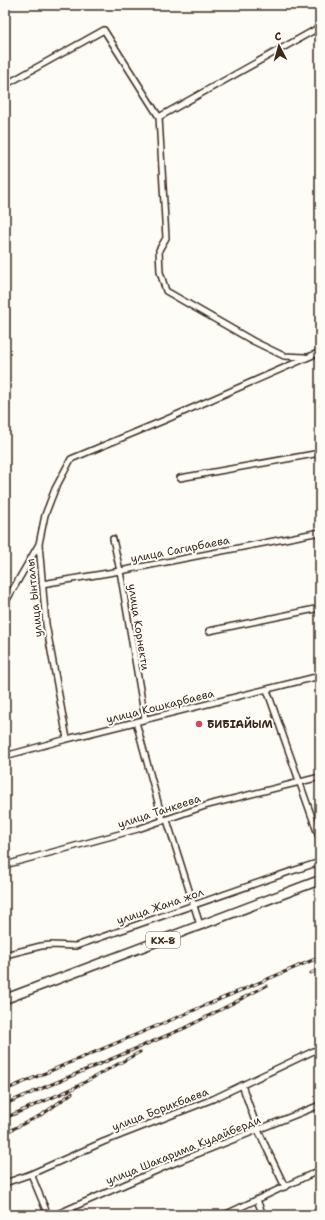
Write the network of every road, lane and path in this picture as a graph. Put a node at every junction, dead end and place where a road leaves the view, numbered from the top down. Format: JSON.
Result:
{"nodes":[{"id":1,"x":320,"y":26,"type":"edge"},
{"id":2,"x":5,"y":85,"type":"edge"},
{"id":3,"x":159,"y":117,"type":"junction"},
{"id":4,"x":320,"y":352,"type":"edge"},
{"id":5,"x":306,"y":357,"type":"junction"},
{"id":6,"x":320,"y":453,"type":"edge"},
{"id":7,"x":180,"y":478,"type":"dead end"},
{"id":8,"x":320,"y":532,"type":"edge"},
{"id":9,"x":113,"y":539,"type":"dead end"},
{"id":10,"x":39,"y":544,"type":"junction"},
{"id":11,"x":120,"y":571,"type":"junction"},
{"id":12,"x":42,"y":584,"type":"junction"},
{"id":13,"x":5,"y":603,"type":"edge"},
{"id":14,"x":320,"y":608,"type":"edge"},
{"id":15,"x":209,"y":631,"type":"dead end"},
{"id":16,"x":320,"y":676,"type":"edge"},
{"id":17,"x":267,"y":690,"type":"junction"},
{"id":18,"x":145,"y":719,"type":"junction"},
{"id":19,"x":136,"y":722,"type":"junction"},
{"id":20,"x":67,"y":738,"type":"junction"},
{"id":21,"x":5,"y":756,"type":"edge"},
{"id":22,"x":320,"y":777,"type":"edge"},
{"id":23,"x":300,"y":782,"type":"junction"},
{"id":24,"x":165,"y":820,"type":"junction"},
{"id":25,"x":320,"y":840,"type":"edge"},
{"id":26,"x":320,"y":862,"type":"edge"},
{"id":27,"x":5,"y":865,"type":"edge"},
{"id":28,"x":320,"y":880,"type":"edge"},
{"id":29,"x":194,"y":905,"type":"junction"},
{"id":30,"x":200,"y":925,"type":"junction"},
{"id":31,"x":5,"y":955,"type":"edge"},
{"id":32,"x":5,"y":999,"type":"edge"},
{"id":33,"x":320,"y":1048,"type":"edge"},
{"id":34,"x":242,"y":1085,"type":"junction"},
{"id":35,"x":320,"y":1105,"type":"edge"},
{"id":36,"x":258,"y":1130,"type":"junction"},
{"id":37,"x":320,"y":1170,"type":"edge"},
{"id":38,"x":31,"y":1174,"type":"junction"},
{"id":39,"x":5,"y":1183,"type":"edge"},
{"id":40,"x":285,"y":1187,"type":"junction"},
{"id":41,"x":257,"y":1200,"type":"junction"},
{"id":42,"x":48,"y":1215,"type":"edge"},
{"id":43,"x":55,"y":1215,"type":"edge"},
{"id":44,"x":224,"y":1215,"type":"edge"},
{"id":45,"x":263,"y":1215,"type":"edge"}],
"edges":[{"from":1,"to":3,"type":"street"},
{"from":2,"to":3,"type":"street"},
{"from":3,"to":5,"type":"street"},
{"from":4,"to":5,"type":"street"},
{"from":5,"to":10,"type":"street","name":"улица Ынталы"},
{"from":6,"to":7,"type":"street"},
{"from":8,"to":11,"type":"street","name":"улица Сагирбаева"},
{"from":9,"to":11,"type":"street","name":"улица Корнекти"},
{"from":10,"to":12,"type":"street","name":"улица Ынталы"},
{"from":10,"to":13,"type":"street"},
{"from":11,"to":12,"type":"street","name":"улица Сагирбаева"},
{"from":11,"to":18,"type":"street","name":"улица Корнекти"},
{"from":12,"to":20,"type":"street","name":"улица Ынталы"},
{"from":14,"to":15,"type":"street"},
{"from":16,"to":17,"type":"street","name":"улица Кошкарбаева"},
{"from":17,"to":18,"type":"street","name":"улица Кошкарбаева"},
{"from":17,"to":23,"type":"street"},
{"from":18,"to":19,"type":"street","name":"улица Кошкарбаева"},
{"from":19,"to":20,"type":"street","name":"улица Кошкарбаева"},
{"from":19,"to":24,"type":"street"},
{"from":20,"to":21,"type":"street","name":"улица Кошкарбаева"},
{"from":22,"to":23,"type":"street","name":"улица Танкеева"},
{"from":23,"to":24,"type":"street","name":"улица Танкеева"},
{"from":23,"to":25,"type":"street"},
{"from":24,"to":27,"type":"street","name":"улица Танкеева"},
{"from":24,"to":29,"type":"street"},
{"from":26,"to":29,"type":"street","name":"улица Жана жол"},
{"from":28,"to":30,"type":"main road","number":"КХ-8"},
{"from":29,"to":30,"type":"street"},
{"from":29,"to":31,"type":"street","name":"улица Жана жол"},
{"from":30,"to":32,"type":"main road","number":"КХ-8"},
{"from":33,"to":34,"type":"street","name":"улица Борикбаева"},
{"from":34,"to":36,"type":"street"},
{"from":34,"to":38,"type":"street","name":"улица Борикбаева"},
{"from":35,"to":36,"type":"street","name":"улица Шакарима Кудайберди"},
{"from":36,"to":40,"type":"street"},
{"from":36,"to":43,"type":"street","name":"улица Шакарима Кудайберди"},
{"from":37,"to":40,"type":"street"},
{"from":38,"to":39,"type":"street","name":"улица Борикбаева"},
{"from":38,"to":42,"type":"street"},
{"from":40,"to":41,"type":"street"},
{"from":41,"to":44,"type":"street"},
{"from":41,"to":45,"type":"street"}]}
